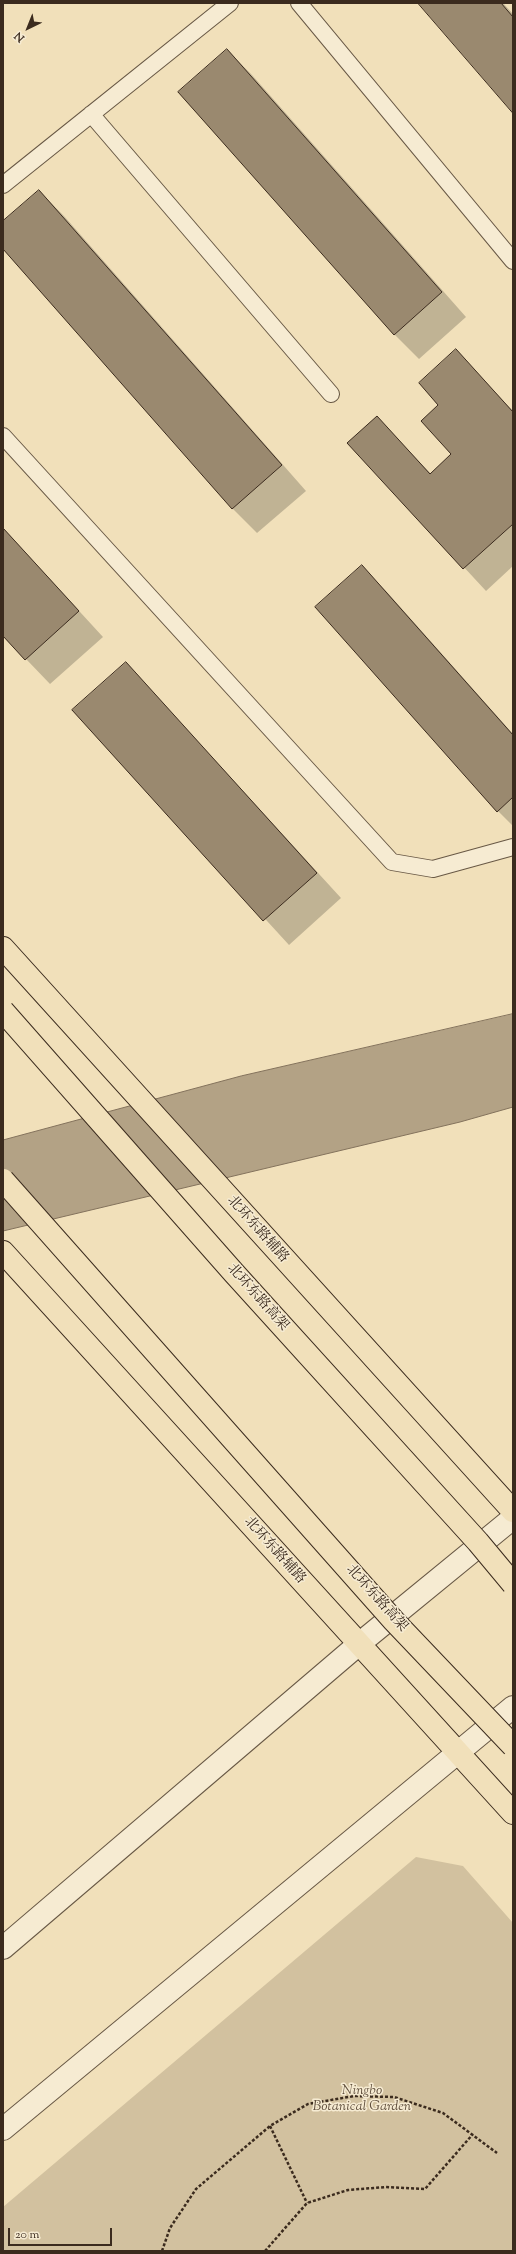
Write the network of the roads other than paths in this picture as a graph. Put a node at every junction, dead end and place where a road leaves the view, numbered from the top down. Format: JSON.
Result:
{"nodes":[{"id":1,"x":230,"y":3,"type":"edge"},
{"id":2,"x":299,"y":3,"type":"edge"},
{"id":3,"x":91,"y":114,"type":"junction"},
{"id":4,"x":3,"y":185,"type":"edge"},
{"id":5,"x":513,"y":261,"type":"edge"},
{"id":6,"x":331,"y":394,"type":"dead end"},
{"id":7,"x":3,"y":436,"type":"edge"},
{"id":8,"x":513,"y":847,"type":"edge"},
{"id":9,"x":3,"y":948,"type":"edge"},
{"id":10,"x":3,"y":1011,"type":"edge"},
{"id":11,"x":3,"y":1180,"type":"edge"},
{"id":12,"x":3,"y":1252,"type":"edge"},
{"id":13,"x":513,"y":1511,"type":"edge"},
{"id":14,"x":513,"y":1518,"type":"edge"},
{"id":15,"x":513,"y":1584,"type":"edge"},
{"id":16,"x":359,"y":1644,"type":"junction"},
{"id":17,"x":513,"y":1708,"type":"edge"},
{"id":18,"x":513,"y":1746,"type":"edge"},
{"id":19,"x":458,"y":1753,"type":"junction"},
{"id":20,"x":513,"y":1814,"type":"edge"},
{"id":21,"x":3,"y":1948,"type":"edge"},
{"id":22,"x":3,"y":2129,"type":"edge"}],
"edges":[{"from":1,"to":3,"type":"lane"},
{"from":2,"to":5,"type":"lane"},
{"from":3,"to":4,"type":"lane"},
{"from":3,"to":6,"type":"lane"},
{"from":7,"to":8,"type":"lane"},
{"from":9,"to":13,"type":"main road","name":"北环东路辅路"},
{"from":10,"to":15,"type":"main road","name":"北环东路高架","bridge":true},
{"from":11,"to":18,"type":"main road","name":"北环东路高架","bridge":true},
{"from":12,"to":16,"type":"main road","name":"北环东路辅路"},
{"from":14,"to":16,"type":"street"},
{"from":16,"to":19,"type":"main road","name":"北环东路辅路"},
{"from":16,"to":21,"type":"street"},
{"from":17,"to":19,"type":"street"},
{"from":19,"to":20,"type":"main road","name":"北环东路辅路"},
{"from":19,"to":22,"type":"street"}]}
